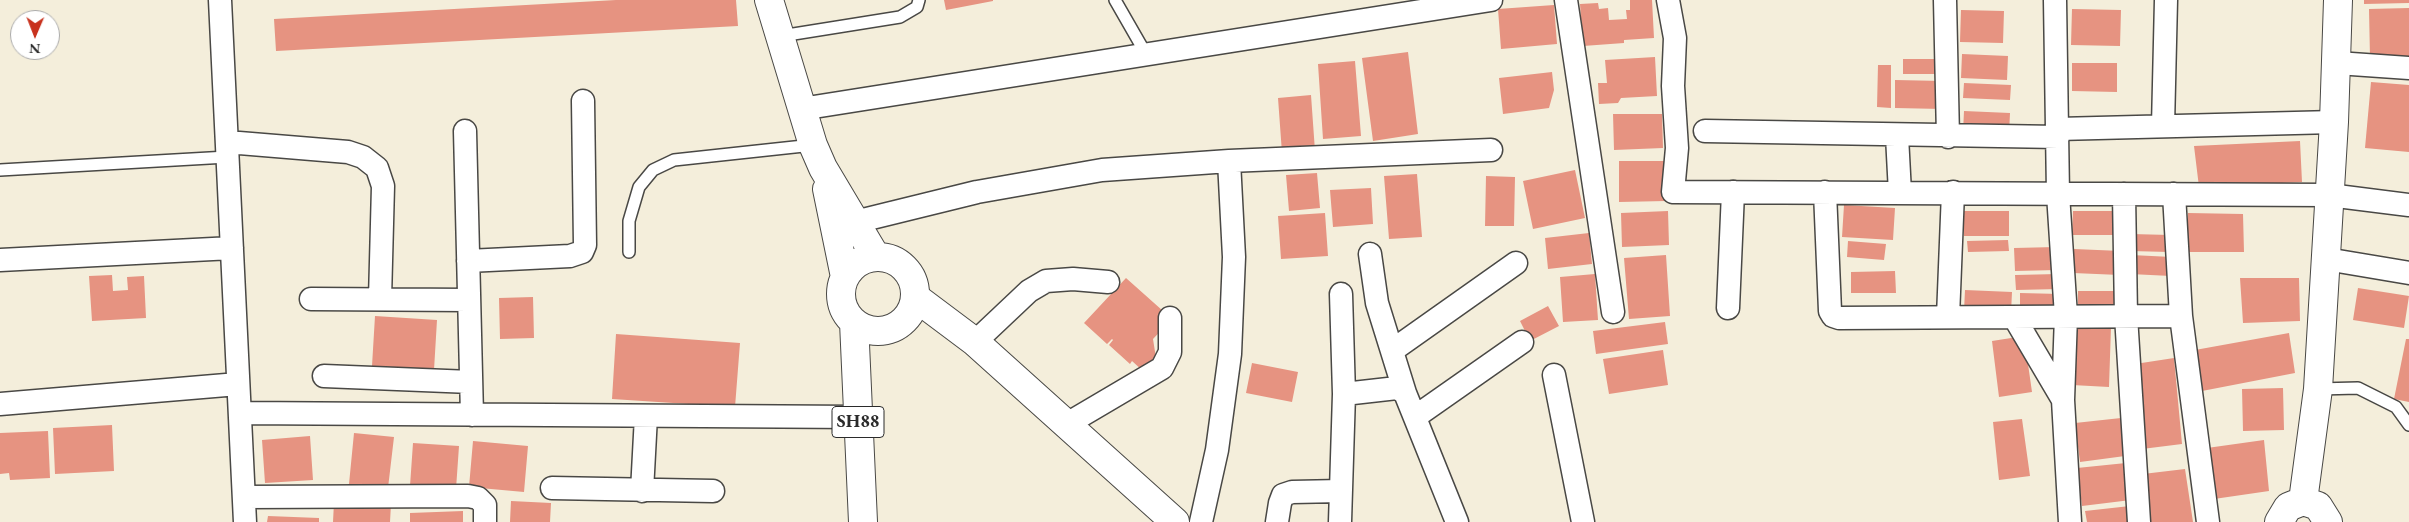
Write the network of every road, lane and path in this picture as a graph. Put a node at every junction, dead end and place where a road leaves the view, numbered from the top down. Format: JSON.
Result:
{"nodes":[{"id":1,"x":220,"y":0,"type":"edge"},
{"id":2,"x":769,"y":0,"type":"edge"},
{"id":3,"x":919,"y":0,"type":"edge"},
{"id":4,"x":1116,"y":0,"type":"edge"},
{"id":5,"x":1491,"y":0,"type":"edge"},
{"id":6,"x":1566,"y":0,"type":"edge"},
{"id":7,"x":1668,"y":0,"type":"edge"},
{"id":8,"x":1945,"y":0,"type":"edge"},
{"id":9,"x":2055,"y":0,"type":"edge"},
{"id":10,"x":2166,"y":0,"type":"edge"},
{"id":11,"x":2338,"y":0,"type":"edge"},
{"id":12,"x":781,"y":36,"type":"junction"},
{"id":13,"x":1146,"y":54,"type":"junction"},
{"id":14,"x":2337,"y":63,"type":"junction"},
{"id":15,"x":2409,"y":68,"type":"edge"},
{"id":16,"x":583,"y":101,"type":"dead end"},
{"id":17,"x":800,"y":109,"type":"junction"},
{"id":18,"x":2334,"y":122,"type":"junction"},
{"id":19,"x":2163,"y":126,"type":"junction"},
{"id":20,"x":465,"y":131,"type":"dead end"},
{"id":21,"x":1705,"y":131,"type":"dead end"},
{"id":22,"x":2058,"y":133,"type":"junction"},
{"id":23,"x":1897,"y":136,"type":"junction"},
{"id":24,"x":1948,"y":136,"type":"junction"},
{"id":25,"x":227,"y":149,"type":"junction"},
{"id":26,"x":1491,"y":150,"type":"dead end"},
{"id":27,"x":818,"y":156,"type":"junction"},
{"id":28,"x":1229,"y":161,"type":"junction"},
{"id":29,"x":0,"y":170,"type":"edge"},
{"id":30,"x":1733,"y":192,"type":"junction"},
{"id":31,"x":1825,"y":192,"type":"junction"},
{"id":32,"x":1953,"y":192,"type":"junction"},
{"id":33,"x":1900,"y":193,"type":"junction"},
{"id":34,"x":2058,"y":194,"type":"junction"},
{"id":35,"x":2124,"y":194,"type":"junction"},
{"id":36,"x":2174,"y":194,"type":"junction"},
{"id":37,"x":2329,"y":195,"type":"junction"},
{"id":38,"x":2409,"y":205,"type":"edge"},
{"id":39,"x":856,"y":222,"type":"junction"},
{"id":40,"x":232,"y":248,"type":"junction"},
{"id":41,"x":629,"y":252,"type":"dead end"},
{"id":42,"x":1370,"y":254,"type":"dead end"},
{"id":43,"x":876,"y":257,"type":"junction"},
{"id":44,"x":2326,"y":259,"type":"junction"},
{"id":45,"x":0,"y":260,"type":"edge"},
{"id":46,"x":468,"y":261,"type":"junction"},
{"id":47,"x":1516,"y":263,"type":"dead end"},
{"id":48,"x":2409,"y":273,"type":"edge"},
{"id":49,"x":845,"y":277,"type":"junction"},
{"id":50,"x":1108,"y":282,"type":"dead end"},
{"id":51,"x":1341,"y":294,"type":"dead end"},
{"id":52,"x":915,"y":297,"type":"junction"},
{"id":53,"x":311,"y":299,"type":"dead end"},
{"id":54,"x":380,"y":299,"type":"junction"},
{"id":55,"x":469,"y":300,"type":"junction"},
{"id":56,"x":1728,"y":308,"type":"dead end"},
{"id":57,"x":1612,"y":312,"type":"dead end"},
{"id":58,"x":2066,"y":316,"type":"junction"},
{"id":59,"x":2126,"y":316,"type":"junction"},
{"id":60,"x":2181,"y":316,"type":"junction"},
{"id":61,"x":1948,"y":317,"type":"junction"},
{"id":62,"x":2014,"y":317,"type":"junction"},
{"id":63,"x":1170,"y":318,"type":"dead end"},
{"id":64,"x":854,"y":322,"type":"junction"},
{"id":65,"x":975,"y":342,"type":"junction"},
{"id":66,"x":1522,"y":342,"type":"dead end"},
{"id":67,"x":1392,"y":350,"type":"junction"},
{"id":68,"x":1554,"y":375,"type":"dead end"},
{"id":69,"x":324,"y":376,"type":"dead end"},
{"id":70,"x":471,"y":382,"type":"junction"},
{"id":71,"x":238,"y":384,"type":"junction"},
{"id":72,"x":2318,"y":389,"type":"junction"},
{"id":73,"x":1405,"y":393,"type":"junction"},
{"id":74,"x":1344,"y":394,"type":"junction"},
{"id":75,"x":2063,"y":400,"type":"junction"},
{"id":76,"x":0,"y":404,"type":"edge"},
{"id":77,"x":240,"y":413,"type":"junction"},
{"id":78,"x":472,"y":415,"type":"junction"},
{"id":79,"x":646,"y":416,"type":"junction"},
{"id":80,"x":858,"y":417,"type":"junction"},
{"id":81,"x":1416,"y":417,"type":"junction"},
{"id":82,"x":1067,"y":424,"type":"junction"},
{"id":83,"x":2409,"y":425,"type":"edge"},
{"id":84,"x":552,"y":488,"type":"dead end"},
{"id":85,"x":642,"y":491,"type":"junction"},
{"id":86,"x":713,"y":491,"type":"dead end"},
{"id":87,"x":1341,"y":492,"type":"junction"},
{"id":88,"x":244,"y":497,"type":"junction"},
{"id":89,"x":2303,"y":501,"type":"junction"},
{"id":90,"x":245,"y":522,"type":"edge"},
{"id":91,"x":485,"y":522,"type":"edge"},
{"id":92,"x":863,"y":522,"type":"edge"},
{"id":93,"x":1175,"y":522,"type":"edge"},
{"id":94,"x":1201,"y":522,"type":"edge"},
{"id":95,"x":1277,"y":522,"type":"edge"},
{"id":96,"x":1340,"y":522,"type":"edge"},
{"id":97,"x":1457,"y":522,"type":"edge"},
{"id":98,"x":1583,"y":522,"type":"edge"},
{"id":99,"x":2070,"y":522,"type":"edge"},
{"id":100,"x":2139,"y":522,"type":"edge"},
{"id":101,"x":2208,"y":522,"type":"edge"},
{"id":102,"x":2280,"y":522,"type":"edge"},
{"id":103,"x":2328,"y":522,"type":"edge"}],
"edges":[{"from":1,"to":25,"type":"street"},
{"from":2,"to":12,"type":"main road"},
{"from":3,"to":12,"type":"lane"},
{"from":4,"to":13,"type":"lane"},
{"from":5,"to":13,"type":"street"},
{"from":6,"to":57,"type":"street"},
{"from":7,"to":30,"type":"street"},
{"from":8,"to":24,"type":"street"},
{"from":9,"to":22,"type":"street"},
{"from":10,"to":19,"type":"street"},
{"from":11,"to":14,"type":"main road"},
{"from":12,"to":17,"type":"main road"},
{"from":13,"to":17,"type":"street"},
{"from":14,"to":15,"type":"street"},
{"from":14,"to":18,"type":"main road"},
{"from":16,"to":46,"type":"street"},
{"from":17,"to":27,"type":"main road"},
{"from":18,"to":19,"type":"street"},
{"from":18,"to":37,"type":"main road"},
{"from":19,"to":22,"type":"street"},
{"from":20,"to":46,"type":"street"},
{"from":21,"to":23,"type":"street"},
{"from":22,"to":24,"type":"street"},
{"from":22,"to":34,"type":"street"},
{"from":23,"to":24,"type":"street"},
{"from":23,"to":33,"type":"street"},
{"from":25,"to":29,"type":"lane"},
{"from":25,"to":40,"type":"street"},
{"from":25,"to":54,"type":"street"},
{"from":26,"to":28,"type":"street"},
{"from":27,"to":39,"type":"main road"},
{"from":27,"to":41,"type":"lane"},
{"from":27,"to":49,"type":"main road"},
{"from":28,"to":39,"type":"street"},
{"from":28,"to":94,"type":"street"},
{"from":30,"to":31,"type":"street"},
{"from":30,"to":56,"type":"street"},
{"from":31,"to":33,"type":"street"},
{"from":31,"to":61,"type":"street"},
{"from":32,"to":33,"type":"street"},
{"from":32,"to":34,"type":"street"},
{"from":32,"to":61,"type":"street"},
{"from":34,"to":35,"type":"street"},
{"from":34,"to":58,"type":"street"},
{"from":35,"to":36,"type":"street"},
{"from":35,"to":59,"type":"street"},
{"from":36,"to":37,"type":"street"},
{"from":36,"to":60,"type":"street"},
{"from":37,"to":38,"type":"street"},
{"from":37,"to":44,"type":"main road"},
{"from":39,"to":43,"type":"main road"},
{"from":40,"to":45,"type":"street"},
{"from":40,"to":71,"type":"street"},
{"from":42,"to":67,"type":"street"},
{"from":43,"to":49,"type":"main road"},
{"from":43,"to":52,"type":"main road"},
{"from":44,"to":48,"type":"street"},
{"from":44,"to":72,"type":"main road"},
{"from":46,"to":55,"type":"street"},
{"from":47,"to":67,"type":"street"},
{"from":49,"to":64,"type":"main road"},
{"from":50,"to":65,"type":"street"},
{"from":51,"to":74,"type":"street"},
{"from":52,"to":64,"type":"main road"},
{"from":52,"to":65,"type":"main road"},
{"from":53,"to":54,"type":"street"},
{"from":54,"to":55,"type":"street"},
{"from":55,"to":70,"type":"street"},
{"from":58,"to":59,"type":"street"},
{"from":58,"to":62,"type":"street"},
{"from":58,"to":75,"type":"street"},
{"from":59,"to":60,"type":"street"},
{"from":59,"to":100,"type":"street"},
{"from":60,"to":101,"type":"street"},
{"from":61,"to":62,"type":"street"},
{"from":62,"to":75,"type":"street"},
{"from":63,"to":82,"type":"street"},
{"from":64,"to":80,"type":"main road","number":"SH88"},
{"from":65,"to":82,"type":"main road"},
{"from":66,"to":81,"type":"street"},
{"from":67,"to":73,"type":"street"},
{"from":68,"to":98,"type":"street"},
{"from":69,"to":70,"type":"street"},
{"from":70,"to":78,"type":"street"},
{"from":71,"to":76,"type":"street"},
{"from":71,"to":77,"type":"street"},
{"from":72,"to":83,"type":"lane"},
{"from":72,"to":89,"type":"main road"},
{"from":73,"to":74,"type":"street"},
{"from":73,"to":81,"type":"street"},
{"from":74,"to":87,"type":"street"},
{"from":75,"to":99,"type":"street"},
{"from":77,"to":78,"type":"street"},
{"from":77,"to":88,"type":"street"},
{"from":78,"to":79,"type":"street"},
{"from":79,"to":80,"type":"street"},
{"from":79,"to":85,"type":"street"},
{"from":80,"to":92,"type":"main road","number":"SH88"},
{"from":81,"to":97,"type":"street"},
{"from":82,"to":93,"type":"main road"},
{"from":84,"to":85,"type":"street"},
{"from":85,"to":86,"type":"street"},
{"from":87,"to":95,"type":"street"},
{"from":87,"to":96,"type":"street"},
{"from":88,"to":90,"type":"street"},
{"from":88,"to":91,"type":"street"},
{"from":89,"to":102,"type":"main road"},
{"from":89,"to":103,"type":"main road"}]}
